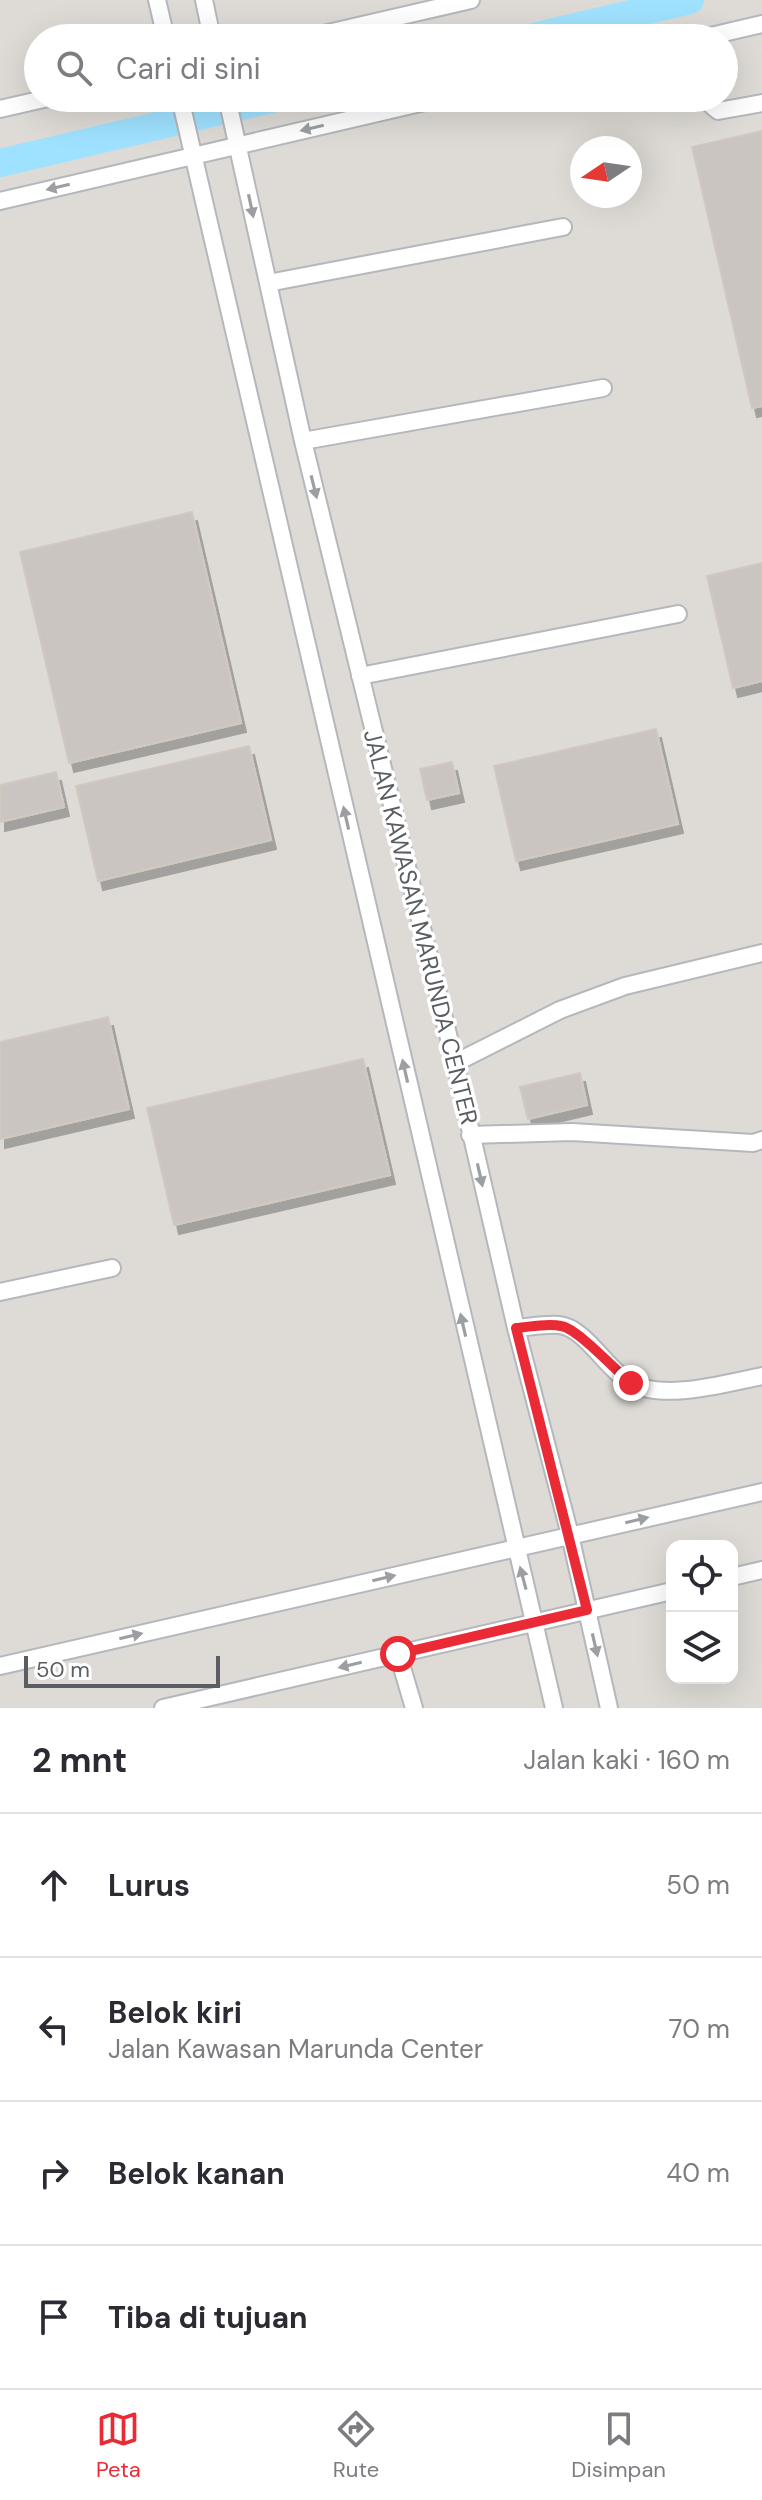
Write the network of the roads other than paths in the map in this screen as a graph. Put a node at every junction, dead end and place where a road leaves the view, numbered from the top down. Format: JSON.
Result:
{"nodes":[{"id":1,"x":157,"y":0,"type":"edge"},
{"id":2,"x":204,"y":0,"type":"edge"},
{"id":3,"x":393,"y":0,"type":"edge"},
{"id":4,"x":471,"y":0,"type":"edge"},
{"id":5,"x":390,"y":19,"type":"junction"},
{"id":6,"x":163,"y":24,"type":"edge"},
{"id":7,"x":209,"y":24,"type":"edge"},
{"id":8,"x":368,"y":24,"type":"edge"},
{"id":9,"x":762,"y":24,"type":"edge"},
{"id":10,"x":738,"y":30,"type":"edge"},
{"id":11,"x":762,"y":103,"type":"edge"},
{"id":12,"x":24,"y":104,"type":"edge"},
{"id":13,"x":738,"y":107,"type":"edge"},
{"id":14,"x":0,"y":109,"type":"edge"},
{"id":15,"x":183,"y":112,"type":"edge"},
{"id":16,"x":230,"y":112,"type":"edge"},
{"id":17,"x":368,"y":112,"type":"edge"},
{"id":18,"x":236,"y":137,"type":"junction"},
{"id":19,"x":191,"y":148,"type":"junction"},
{"id":20,"x":0,"y":201,"type":"edge"},
{"id":21,"x":563,"y":227,"type":"dead end"},
{"id":22,"x":268,"y":283,"type":"junction"},
{"id":23,"x":603,"y":388,"type":"dead end"},
{"id":24,"x":303,"y":441,"type":"junction"},
{"id":25,"x":678,"y":614,"type":"dead end"},
{"id":26,"x":360,"y":676,"type":"junction"},
{"id":27,"x":762,"y":953,"type":"edge"},
{"id":28,"x":455,"y":1063,"type":"junction"},
{"id":29,"x":470,"y":1135,"type":"junction"},
{"id":30,"x":762,"y":1140,"type":"edge"},
{"id":31,"x":112,"y":1268,"type":"dead end"},
{"id":32,"x":0,"y":1292,"type":"edge"},
{"id":33,"x":516,"y":1328,"type":"junction"},
{"id":34,"x":762,"y":1376,"type":"edge"},
{"id":35,"x":762,"y":1492,"type":"edge"},
{"id":36,"x":570,"y":1535,"type":"junction"},
{"id":37,"x":515,"y":1548,"type":"junction"},
{"id":38,"x":762,"y":1570,"type":"edge"},
{"id":39,"x":738,"y":1576,"type":"edge"},
{"id":40,"x":666,"y":1592,"type":"edge"},
{"id":41,"x":587,"y":1610,"type":"junction"},
{"id":42,"x":534,"y":1622,"type":"junction"},
{"id":43,"x":398,"y":1654,"type":"junction"},
{"id":44,"x":0,"y":1666,"type":"edge"},
{"id":45,"x":163,"y":1708,"type":"edge"},
{"id":46,"x":414,"y":1708,"type":"edge"},
{"id":47,"x":554,"y":1708,"type":"edge"},
{"id":48,"x":609,"y":1708,"type":"edge"}],
"edges":[{"from":1,"to":6,"type":"lane"},
{"from":2,"to":7,"type":"lane"},
{"from":3,"to":5,"type":"lane"},
{"from":4,"to":5,"type":"lane"},
{"from":5,"to":8,"type":"lane"},
{"from":9,"to":10,"type":"lane"},
{"from":11,"to":13,"type":"lane"},
{"from":12,"to":14,"type":"lane"},
{"from":15,"to":19,"type":"lane","name":"JALAN KAWASAN MARUNDA CENTER"},
{"from":16,"to":18,"type":"lane","name":"JALAN KAWASAN MARUNDA CENTER"},
{"from":17,"to":18,"type":"lane","one_way":true},
{"from":18,"to":19,"type":"lane"},
{"from":18,"to":22,"type":"lane","name":"JALAN KAWASAN MARUNDA CENTER","one_way":true},
{"from":19,"to":20,"type":"lane","one_way":true},
{"from":37,"to":19,"type":"lane","name":"JALAN KAWASAN MARUNDA CENTER","one_way":true},
{"from":21,"to":22,"type":"lane"},
{"from":22,"to":24,"type":"lane","name":"JALAN KAWASAN MARUNDA CENTER"},
{"from":23,"to":24,"type":"lane"},
{"from":24,"to":26,"type":"lane","name":"JALAN KAWASAN MARUNDA CENTER","one_way":true},
{"from":25,"to":26,"type":"lane"},
{"from":26,"to":28,"type":"lane","name":"JALAN KAWASAN MARUNDA CENTER"},
{"from":27,"to":28,"type":"lane"},
{"from":28,"to":29,"type":"lane","name":"JALAN KAWASAN MARUNDA CENTER"},
{"from":29,"to":30,"type":"lane"},
{"from":29,"to":33,"type":"lane","name":"JALAN KAWASAN MARUNDA CENTER","one_way":true},
{"from":31,"to":32,"type":"lane"},
{"from":33,"to":34,"type":"lane"},
{"from":33,"to":36,"type":"lane","name":"JALAN KAWASAN MARUNDA CENTER"},
{"from":36,"to":35,"type":"lane","one_way":true},
{"from":36,"to":37,"type":"lane"},
{"from":36,"to":41,"type":"lane","name":"JALAN KAWASAN MARUNDA CENTER"},
{"from":42,"to":37,"type":"lane","name":"JALAN KAWASAN MARUNDA CENTER","one_way":true},
{"from":44,"to":37,"type":"lane","one_way":true},
{"from":38,"to":39,"type":"lane"},
{"from":40,"to":41,"type":"lane"},
{"from":41,"to":42,"type":"lane"},
{"from":41,"to":48,"type":"lane","name":"JALAN KAWASAN MARUNDA CENTER","one_way":true},
{"from":42,"to":43,"type":"lane"},
{"from":42,"to":47,"type":"lane","name":"JALAN KAWASAN MARUNDA CENTER"},
{"from":43,"to":45,"type":"lane","one_way":true},
{"from":43,"to":46,"type":"lane"}]}
